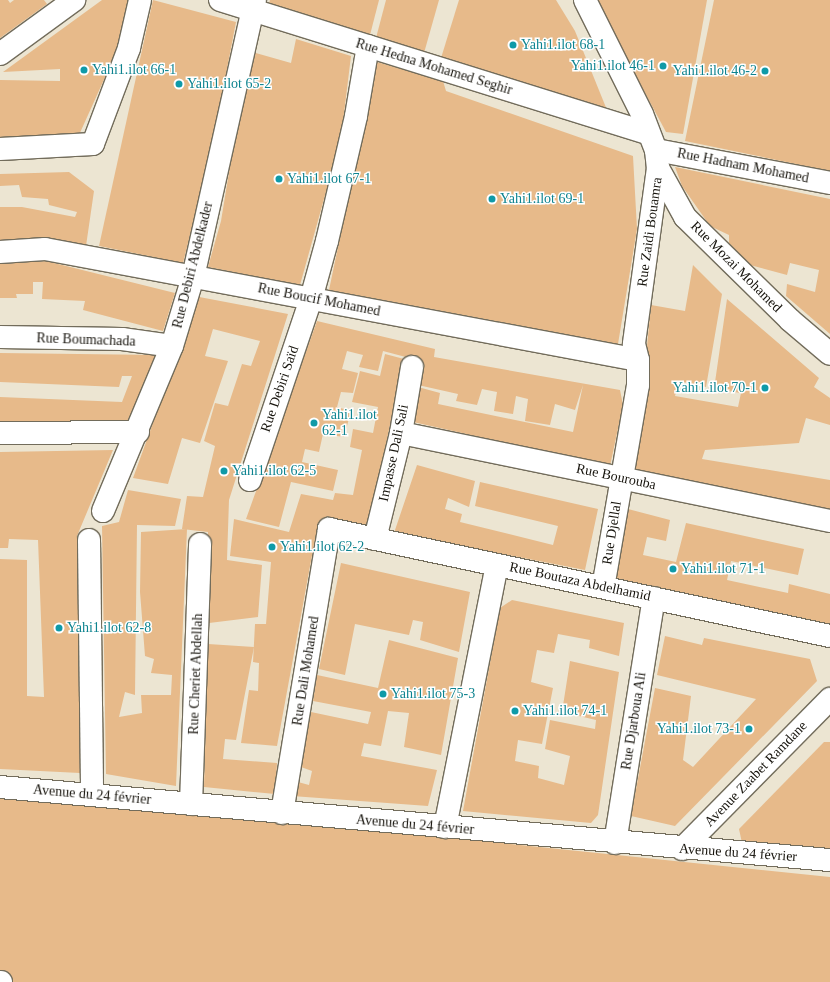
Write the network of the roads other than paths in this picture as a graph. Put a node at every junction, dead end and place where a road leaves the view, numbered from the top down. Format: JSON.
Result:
{"nodes":[{"id":1,"x":74,"y":0,"type":"edge"},
{"id":2,"x":140,"y":0,"type":"edge"},
{"id":3,"x":220,"y":0,"type":"edge"},
{"id":4,"x":585,"y":0,"type":"edge"},
{"id":5,"x":254,"y":5,"type":"edge"},
{"id":6,"x":368,"y":46,"type":"junction"},
{"id":7,"x":0,"y":54,"type":"edge"},
{"id":8,"x":0,"y":149,"type":"edge"},
{"id":9,"x":654,"y":150,"type":"junction"},
{"id":10,"x":830,"y":183,"type":"edge"},
{"id":11,"x":0,"y":252,"type":"edge"},
{"id":12,"x":192,"y":277,"type":"junction"},
{"id":13,"x":311,"y":299,"type":"junction"},
{"id":14,"x":0,"y":337,"type":"edge"},
{"id":15,"x":172,"y":346,"type":"junction"},
{"id":16,"x":830,"y":354,"type":"edge"},
{"id":17,"x":638,"y":360,"type":"junction"},
{"id":18,"x":412,"y":367,"type":"dead end"},
{"id":19,"x":138,"y":432,"type":"junction"},
{"id":20,"x":0,"y":433,"type":"edge"},
{"id":21,"x":401,"y":433,"type":"junction"},
{"id":22,"x":621,"y":478,"type":"junction"},
{"id":23,"x":250,"y":480,"type":"dead end"},
{"id":24,"x":103,"y":511,"type":"dead end"},
{"id":25,"x":830,"y":521,"type":"edge"},
{"id":26,"x":329,"y":529,"type":"joint"},
{"id":27,"x":375,"y":539,"type":"junction"},
{"id":28,"x":89,"y":540,"type":"dead end"},
{"id":29,"x":200,"y":544,"type":"dead end"},
{"id":30,"x":497,"y":565,"type":"junction"},
{"id":31,"x":603,"y":587,"type":"junction"},
{"id":32,"x":654,"y":598,"type":"junction"},
{"id":33,"x":830,"y":636,"type":"edge"},
{"id":34,"x":830,"y":699,"type":"edge"},
{"id":35,"x":0,"y":787,"type":"edge"},
{"id":36,"x":92,"y":795,"type":"junction"},
{"id":37,"x":191,"y":804,"type":"junction"},
{"id":38,"x":282,"y":812,"type":"junction"},
{"id":39,"x":445,"y":827,"type":"junction"},
{"id":40,"x":615,"y":843,"type":"junction"},
{"id":41,"x":682,"y":849,"type":"junction"},
{"id":42,"x":830,"y":860,"type":"edge"}],
"edges":[{"from":1,"to":7,"type":"street"},
{"from":2,"to":8,"type":"street"},
{"from":3,"to":5,"type":"street","name":"Rue Hedna Mohamed Seghir"},
{"from":4,"to":9,"type":"street","name":"Rue Zaidi Bouamra"},
{"from":5,"to":6,"type":"street","name":"Rue Hedna Mohamed Seghir"},
{"from":5,"to":12,"type":"street","name":"Rue Debiri Abdelkader"},
{"from":6,"to":9,"type":"street","name":"Rue Hedna Mohamed Seghir"},
{"from":6,"to":13,"type":"street","name":"Rue Debiri Saïd"},
{"from":9,"to":10,"type":"street","name":"Rue Hadnam Mohamed"},
{"from":9,"to":16,"type":"street","name":"Rue Mozai Mohamed"},
{"from":9,"to":17,"type":"street","name":"Rue Zaidi Bouamra"},
{"from":11,"to":12,"type":"street","name":"Rue Boucif Mohamed"},
{"from":12,"to":13,"type":"street","name":"Rue Boucif Mohamed"},
{"from":12,"to":15,"type":"street","name":"Rue Debiri Abdelkader"},
{"from":13,"to":17,"type":"street","name":"Rue Boucif Mohamed"},
{"from":13,"to":23,"type":"street","name":"Rue Debiri Saïd"},
{"from":14,"to":15,"type":"street","name":"Rue Boumachada"},
{"from":15,"to":19,"type":"street","name":"Rue Debiri Abdelkader"},
{"from":17,"to":22,"type":"street","name":"Rue Zaidi Bouamra"},
{"from":18,"to":21,"type":"street","name":"Impasse Dali Sali"},
{"from":19,"to":20,"type":"street"},
{"from":19,"to":24,"type":"street","name":"Rue Debiri Abdelkader"},
{"from":21,"to":22,"type":"street","name":"Rue Bourouba"},
{"from":21,"to":27,"type":"street","name":"Impasse Dali Sali"},
{"from":22,"to":25,"type":"street","name":"Rue Bourouba"},
{"from":22,"to":31,"type":"street","name":"Rue Djellal"},
{"from":26,"to":27,"type":"street","name":"Rue Boutaza Abdelhamid"},
{"from":26,"to":38,"type":"street","name":"Rue Dali Mohamed"},
{"from":27,"to":30,"type":"street","name":"Rue Boutaza Abdelhamid"},
{"from":28,"to":36,"type":"street"},
{"from":29,"to":37,"type":"street","name":"Rue Cheriet Abdellah"},
{"from":30,"to":31,"type":"street","name":"Rue Boutaza Abdelhamid"},
{"from":30,"to":39,"type":"street"},
{"from":31,"to":32,"type":"street","name":"Rue Boutaza Abdelhamid"},
{"from":32,"to":33,"type":"street","name":"Rue Boutaza Abdelhamid"},
{"from":32,"to":40,"type":"street","name":"Rue Djarboua Ali"},
{"from":34,"to":41,"type":"street","name":"Avenue Zaabet Ramdane"},
{"from":35,"to":36,"type":"street","name":"Avenue du 24 février"},
{"from":36,"to":37,"type":"street","name":"Avenue du 24 février"},
{"from":37,"to":38,"type":"street","name":"Avenue du 24 février"},
{"from":38,"to":39,"type":"street","name":"Avenue du 24 février"},
{"from":39,"to":40,"type":"street","name":"Avenue du 24 février"},
{"from":40,"to":41,"type":"street","name":"Avenue du 24 février"},
{"from":41,"to":42,"type":"street","name":"Avenue du 24 février"}]}
